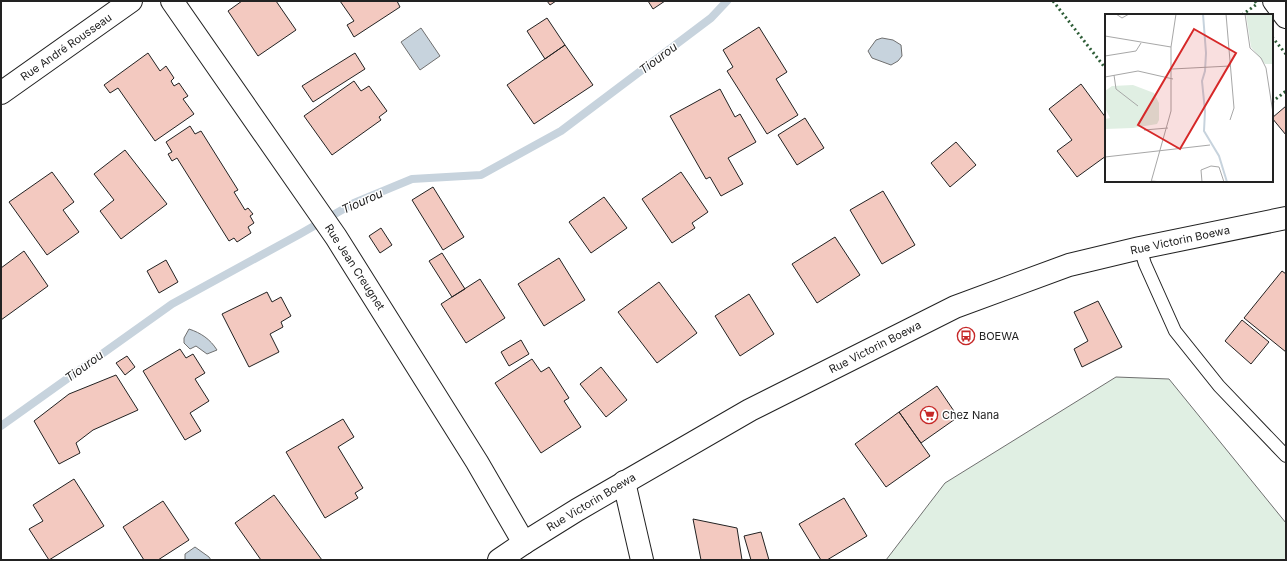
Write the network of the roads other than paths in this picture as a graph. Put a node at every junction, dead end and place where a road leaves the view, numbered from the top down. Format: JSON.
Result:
{"nodes":[{"id":1,"x":131,"y":1,"type":"edge"},
{"id":2,"x":172,"y":1,"type":"edge"},
{"id":3,"x":1274,"y":1,"type":"edge"},
{"id":4,"x":1286,"y":17,"type":"edge"},
{"id":5,"x":1,"y":93,"type":"edge"},
{"id":6,"x":1286,"y":218,"type":"edge"},
{"id":7,"x":1140,"y":248,"type":"junction"},
{"id":8,"x":1286,"y":456,"type":"edge"},
{"id":9,"x":624,"y":482,"type":"junction"},
{"id":10,"x":524,"y":543,"type":"junction"},
{"id":11,"x":499,"y":560,"type":"edge"},
{"id":12,"x":642,"y":560,"type":"edge"}],
"edges":[{"from":1,"to":5,"type":"street","name":"Rue André Rousseau"},
{"from":2,"to":10,"type":"street","name":"Rue Jean Creugnet"},
{"from":3,"to":4,"type":"street"},
{"from":6,"to":7,"type":"street","name":"Rue Victorin Boewa"},
{"from":7,"to":8,"type":"lane"},
{"from":7,"to":9,"type":"street","name":"Rue Victorin Boewa"},
{"from":9,"to":10,"type":"street","name":"Rue Victorin Boewa"},
{"from":9,"to":12,"type":"street"},
{"from":10,"to":11,"type":"street","name":"Rue Victorin Boewa"}]}
